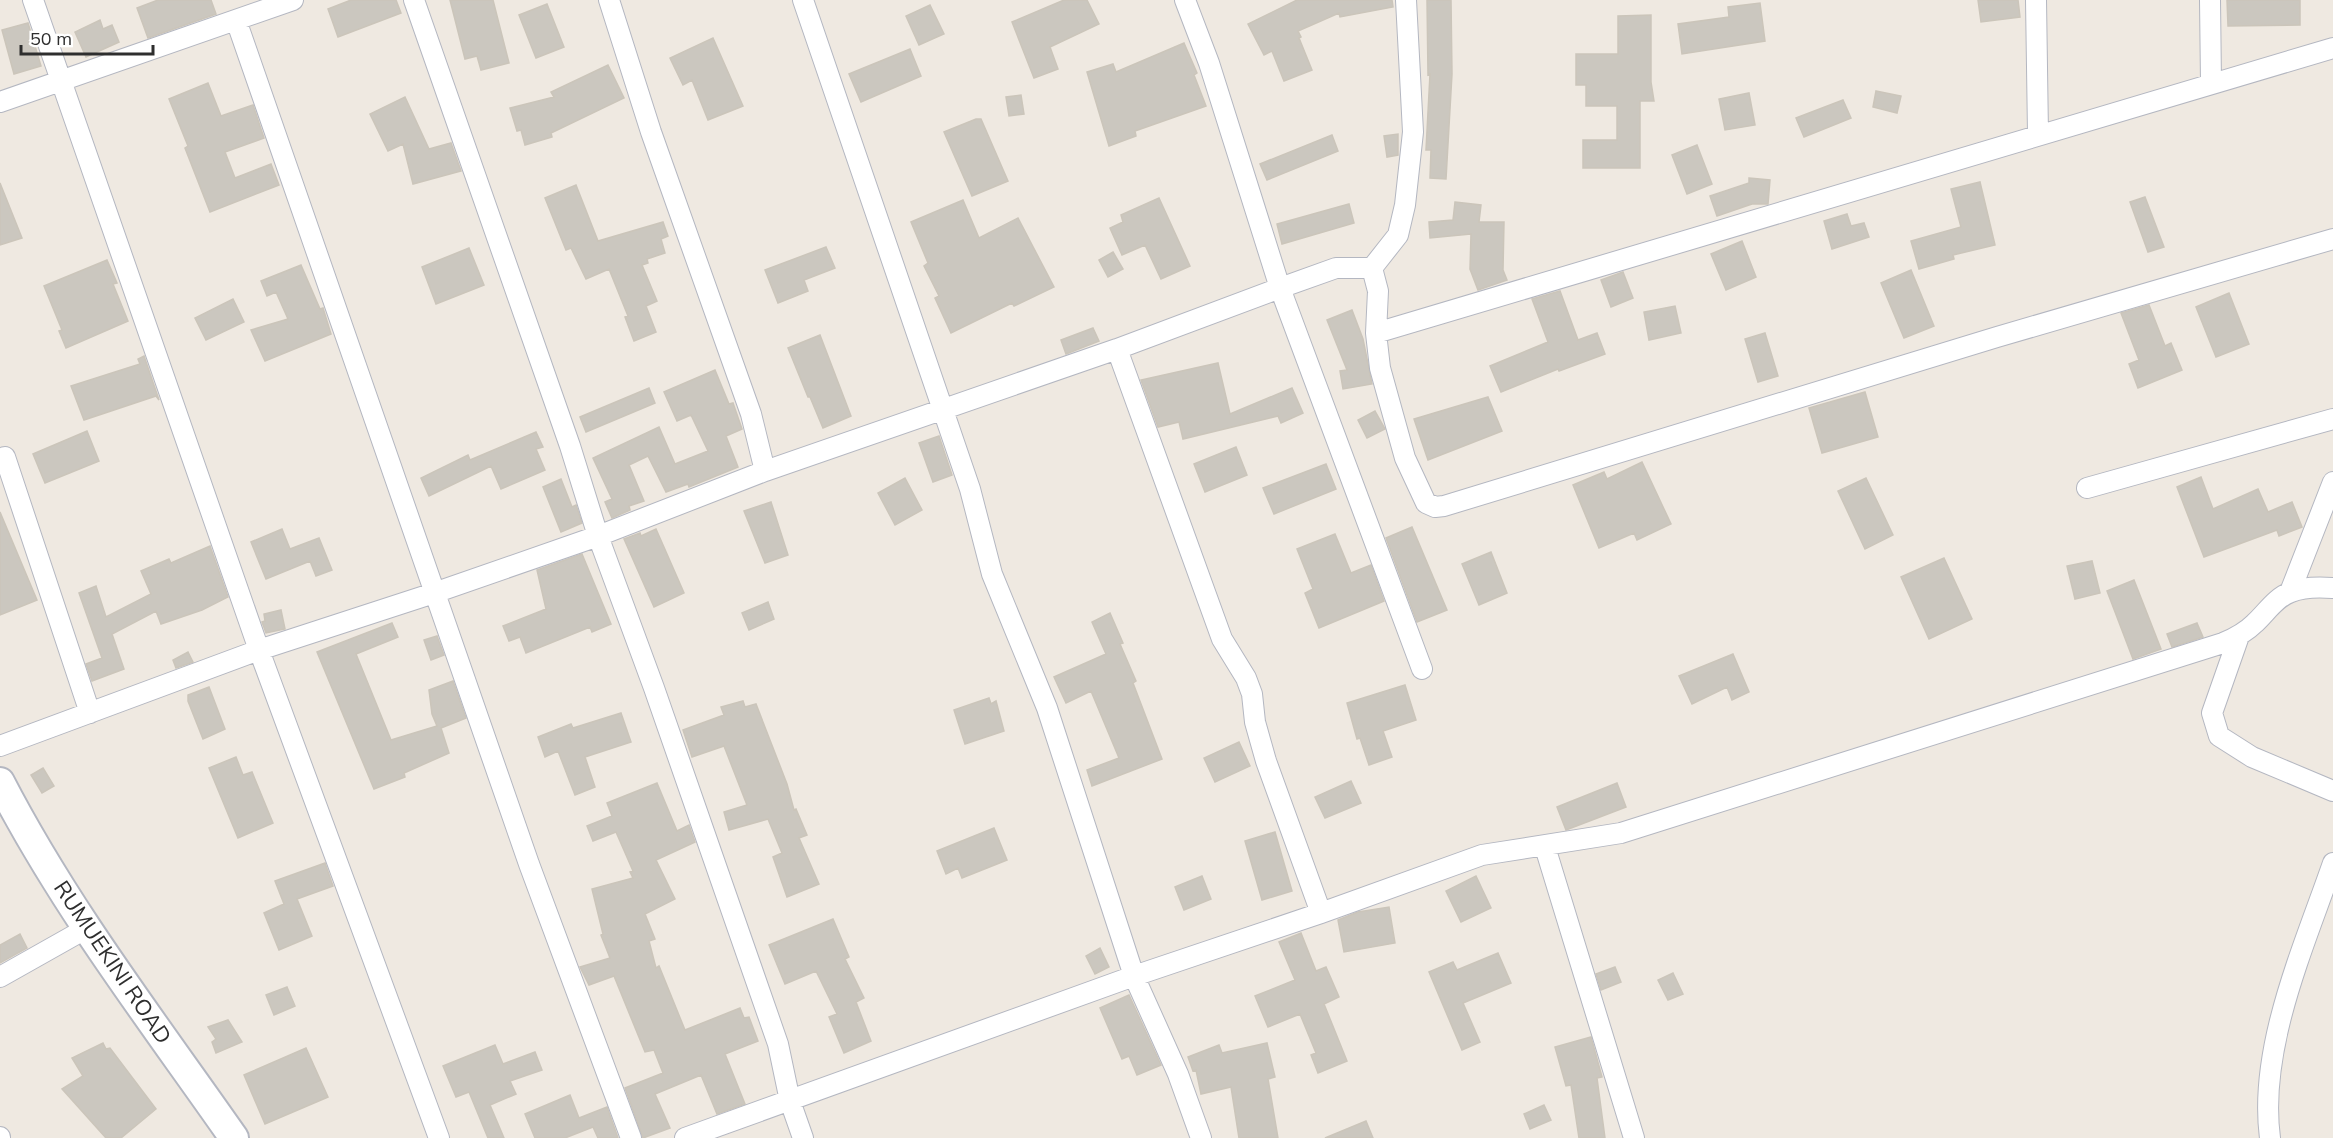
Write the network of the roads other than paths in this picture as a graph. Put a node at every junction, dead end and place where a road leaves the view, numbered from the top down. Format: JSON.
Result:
{"nodes":[{"id":1,"x":33,"y":0,"type":"edge"},
{"id":2,"x":293,"y":0,"type":"edge"},
{"id":3,"x":414,"y":0,"type":"edge"},
{"id":4,"x":609,"y":0,"type":"edge"},
{"id":5,"x":803,"y":0,"type":"edge"},
{"id":6,"x":1185,"y":0,"type":"edge"},
{"id":7,"x":1406,"y":0,"type":"edge"},
{"id":8,"x":2036,"y":0,"type":"edge"},
{"id":9,"x":2210,"y":0,"type":"edge"},
{"id":10,"x":236,"y":20,"type":"junction"},
{"id":11,"x":2333,"y":48,"type":"edge"},
{"id":12,"x":60,"y":81,"type":"junction"},
{"id":13,"x":2211,"y":83,"type":"junction"},
{"id":14,"x":0,"y":102,"type":"edge"},
{"id":15,"x":2038,"y":134,"type":"junction"},
{"id":16,"x":2333,"y":239,"type":"edge"},
{"id":17,"x":1372,"y":268,"type":"junction"},
{"id":18,"x":1280,"y":288,"type":"junction"},
{"id":19,"x":1376,"y":333,"type":"junction"},
{"id":20,"x":1117,"y":349,"type":"junction"},
{"id":21,"x":942,"y":411,"type":"junction"},
{"id":22,"x":2333,"y":419,"type":"edge"},
{"id":23,"x":5,"y":457,"type":"dead end"},
{"id":24,"x":765,"y":471,"type":"junction"},
{"id":25,"x":2333,"y":482,"type":"edge"},
{"id":26,"x":2087,"y":488,"type":"dead end"},
{"id":27,"x":598,"y":536,"type":"junction"},
{"id":28,"x":2333,"y":588,"type":"edge"},
{"id":29,"x":2290,"y":592,"type":"junction"},
{"id":30,"x":434,"y":593,"type":"junction"},
{"id":31,"x":2240,"y":636,"type":"junction"},
{"id":32,"x":259,"y":650,"type":"junction"},
{"id":33,"x":1422,"y":669,"type":"dead end"},
{"id":34,"x":90,"y":712,"type":"junction"},
{"id":35,"x":0,"y":746,"type":"edge"},
{"id":36,"x":0,"y":782,"type":"edge"},
{"id":37,"x":2333,"y":790,"type":"edge"},
{"id":38,"x":1545,"y":847,"type":"junction"},
{"id":39,"x":2333,"y":863,"type":"edge"},
{"id":40,"x":1321,"y":913,"type":"junction"},
{"id":41,"x":87,"y":928,"type":"junction"},
{"id":42,"x":1134,"y":976,"type":"junction"},
{"id":43,"x":0,"y":977,"type":"edge"},
{"id":44,"x":790,"y":1101,"type":"junction"},
{"id":45,"x":234,"y":1138,"type":"edge"},
{"id":46,"x":439,"y":1138,"type":"edge"},
{"id":47,"x":631,"y":1138,"type":"edge"},
{"id":48,"x":685,"y":1138,"type":"edge"},
{"id":49,"x":803,"y":1138,"type":"edge"},
{"id":50,"x":1201,"y":1138,"type":"edge"},
{"id":51,"x":1634,"y":1138,"type":"edge"},
{"id":52,"x":2270,"y":1138,"type":"edge"}],
"edges":[{"from":1,"to":12,"type":"street"},
{"from":2,"to":10,"type":"street"},
{"from":3,"to":27,"type":"street"},
{"from":4,"to":24,"type":"street"},
{"from":5,"to":21,"type":"street"},
{"from":6,"to":18,"type":"street"},
{"from":7,"to":17,"type":"street"},
{"from":8,"to":15,"type":"street"},
{"from":9,"to":13,"type":"street"},
{"from":10,"to":12,"type":"street"},
{"from":10,"to":30,"type":"street"},
{"from":11,"to":13,"type":"street"},
{"from":12,"to":14,"type":"street"},
{"from":12,"to":32,"type":"street"},
{"from":13,"to":15,"type":"street"},
{"from":15,"to":19,"type":"street"},
{"from":16,"to":19,"type":"street"},
{"from":17,"to":18,"type":"street"},
{"from":17,"to":19,"type":"street"},
{"from":18,"to":20,"type":"street"},
{"from":18,"to":33,"type":"street"},
{"from":20,"to":21,"type":"street"},
{"from":20,"to":40,"type":"street"},
{"from":21,"to":24,"type":"street"},
{"from":21,"to":42,"type":"street"},
{"from":22,"to":26,"type":"street"},
{"from":23,"to":34,"type":"street"},
{"from":24,"to":27,"type":"street"},
{"from":25,"to":29,"type":"street"},
{"from":27,"to":30,"type":"street"},
{"from":27,"to":44,"type":"street"},
{"from":28,"to":29,"type":"street"},
{"from":29,"to":31,"type":"street"},
{"from":30,"to":32,"type":"street"},
{"from":30,"to":47,"type":"street"},
{"from":31,"to":37,"type":"street"},
{"from":31,"to":38,"type":"street"},
{"from":32,"to":34,"type":"street"},
{"from":32,"to":46,"type":"street"},
{"from":34,"to":35,"type":"street"},
{"from":36,"to":41,"type":"street","name":"RUMUEKINI ROAD"},
{"from":38,"to":40,"type":"street"},
{"from":38,"to":51,"type":"street"},
{"from":39,"to":52,"type":"street"},
{"from":40,"to":42,"type":"street"},
{"from":41,"to":43,"type":"street"},
{"from":41,"to":45,"type":"street","name":"RUMUEKINI ROAD"},
{"from":42,"to":44,"type":"street"},
{"from":42,"to":50,"type":"street"},
{"from":44,"to":48,"type":"street"},
{"from":44,"to":49,"type":"street"}]}
